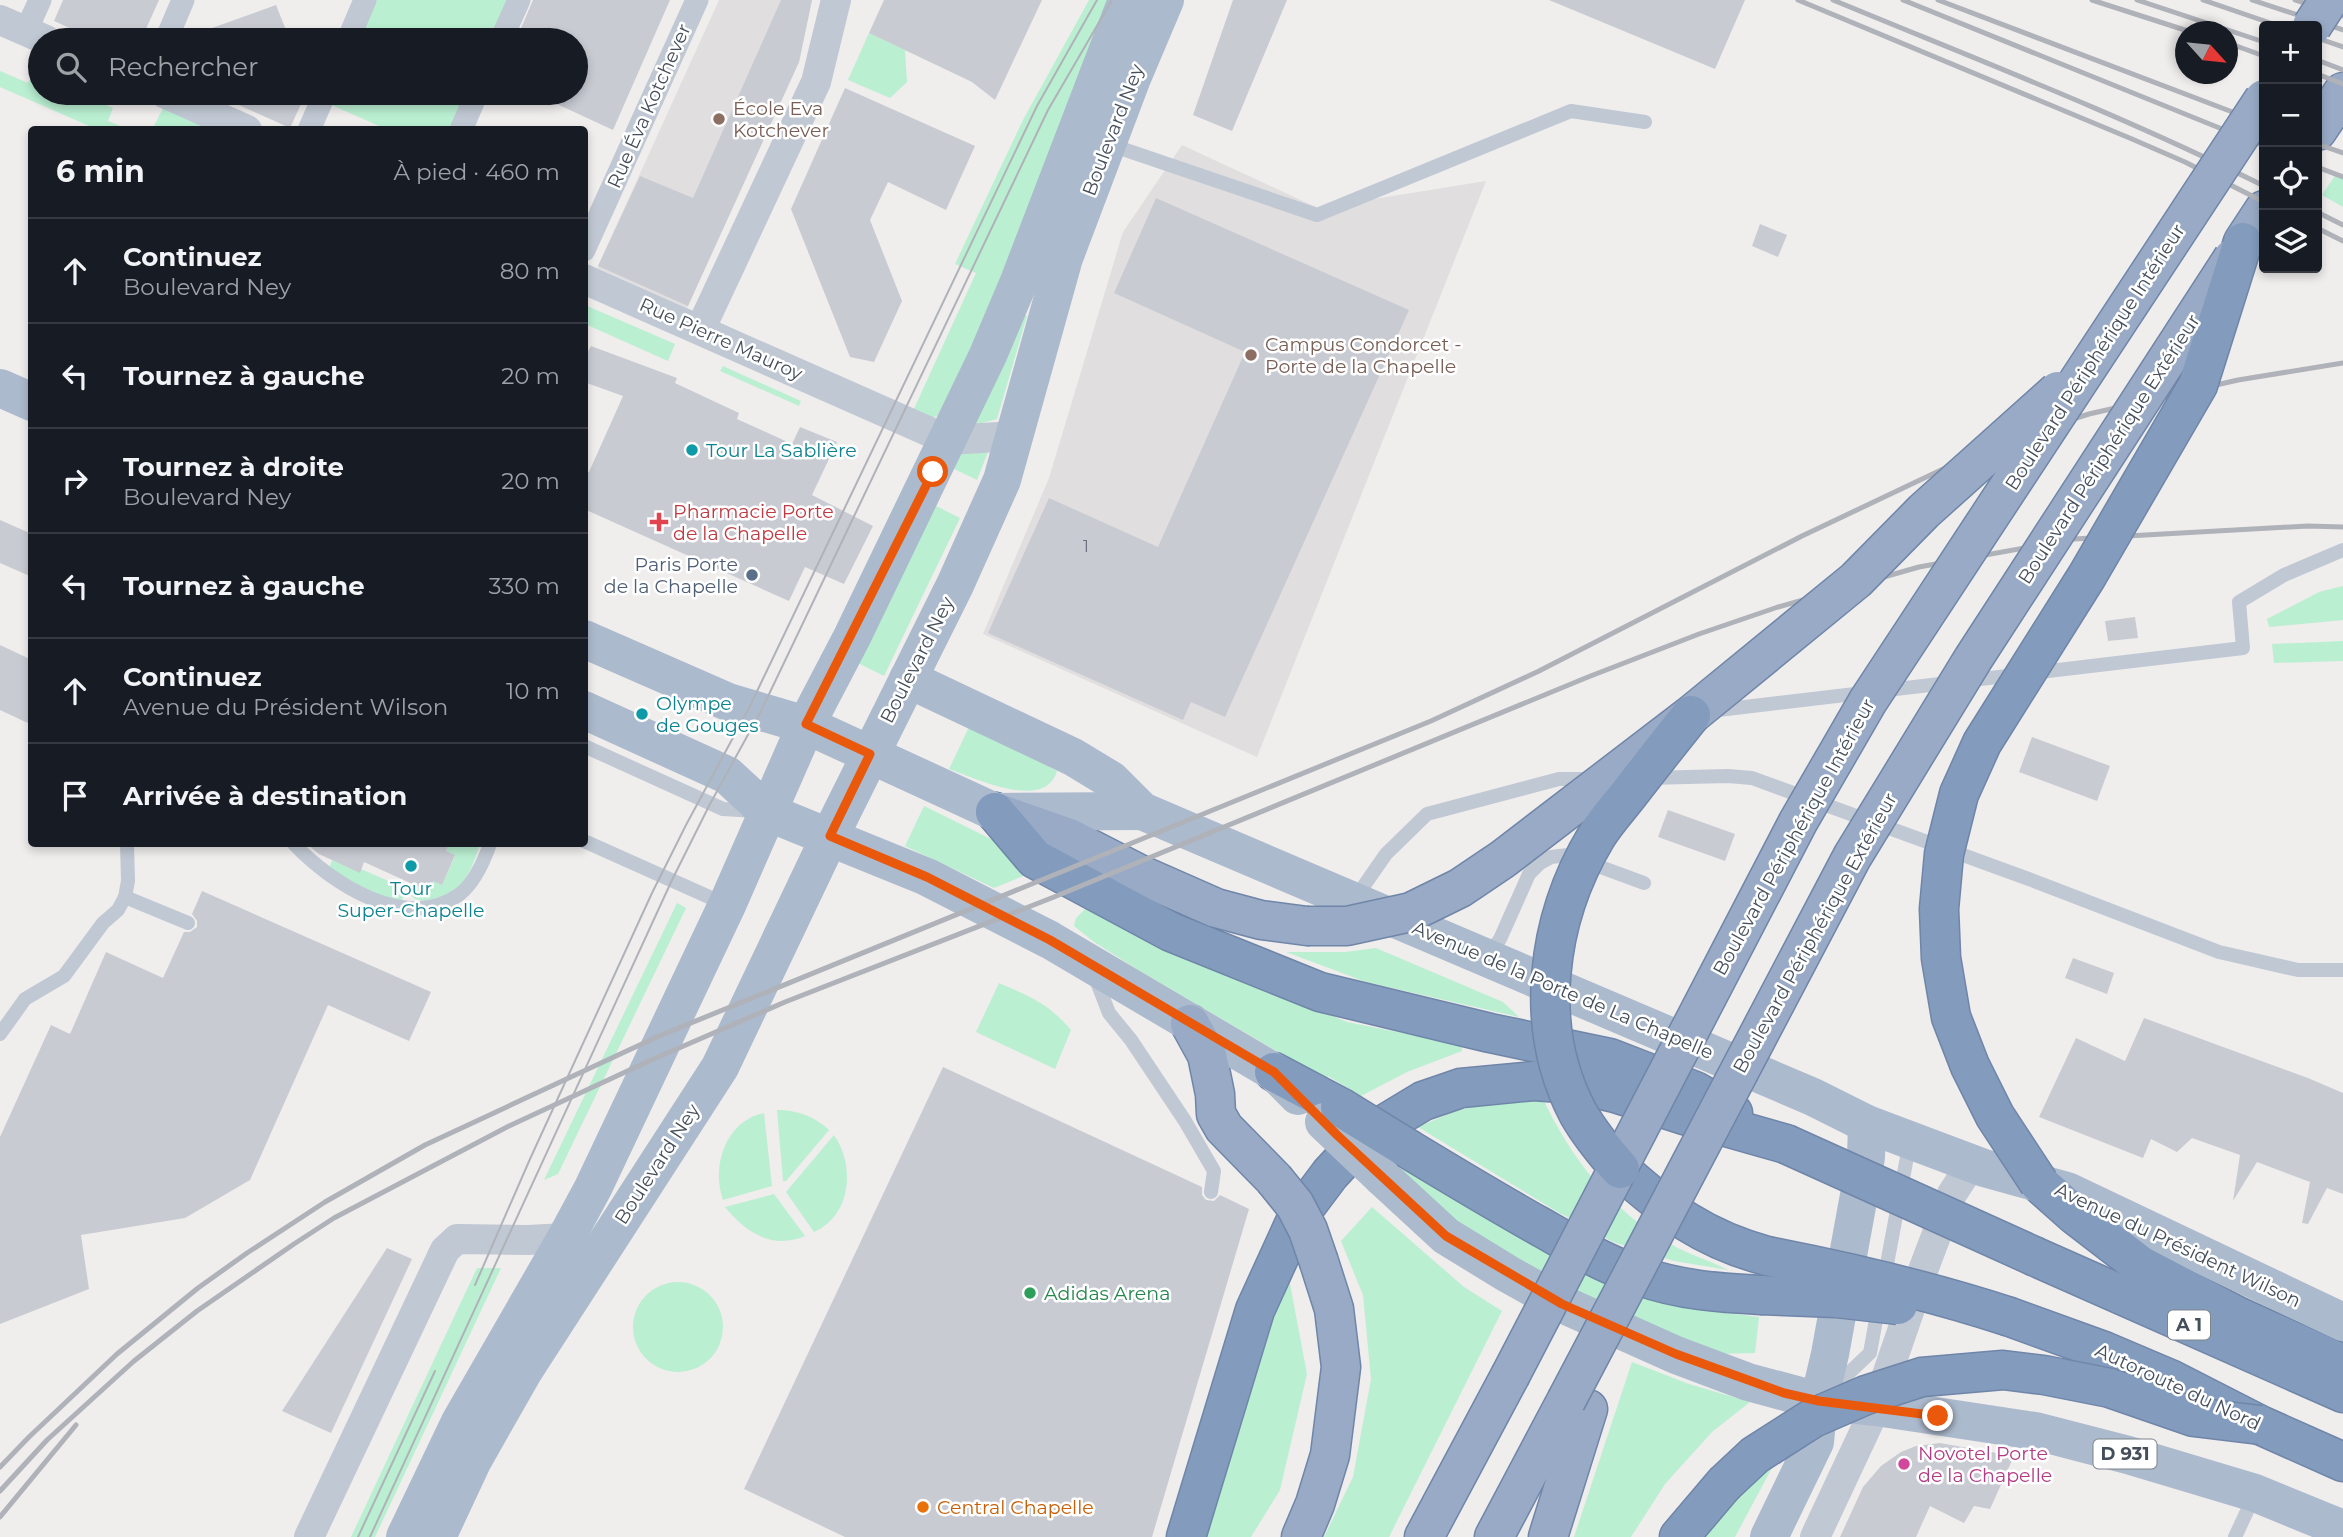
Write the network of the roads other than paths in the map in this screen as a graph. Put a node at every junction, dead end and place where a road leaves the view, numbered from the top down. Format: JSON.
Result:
{"nodes":[{"id":1,"x":40,"y":0,"type":"edge"},
{"id":2,"x":183,"y":0,"type":"edge"},
{"id":3,"x":365,"y":0,"type":"edge"},
{"id":4,"x":519,"y":0,"type":"edge"},
{"id":5,"x":696,"y":0,"type":"edge"},
{"id":6,"x":836,"y":0,"type":"edge"},
{"id":7,"x":1127,"y":0,"type":"edge"},
{"id":8,"x":1165,"y":0,"type":"edge"},
{"id":9,"x":2329,"y":0,"type":"edge"},
{"id":10,"x":2315,"y":21,"type":"edge"},
{"id":11,"x":171,"y":28,"type":"edge"},
{"id":12,"x":353,"y":28,"type":"edge"},
{"id":13,"x":506,"y":28,"type":"edge"},
{"id":14,"x":24,"y":31,"type":"edge"},
{"id":15,"x":2343,"y":92,"type":"edge"},
{"id":16,"x":191,"y":105,"type":"edge"},
{"id":17,"x":320,"y":105,"type":"edge"},
{"id":18,"x":472,"y":105,"type":"edge"},
{"id":19,"x":2259,"y":107,"type":"edge"},
{"id":20,"x":1645,"y":122,"type":"dead end"},
{"id":21,"x":2322,"y":124,"type":"edge"},
{"id":22,"x":238,"y":126,"type":"edge"},
{"id":23,"x":311,"y":126,"type":"edge"},
{"id":24,"x":463,"y":126,"type":"edge"},
{"id":25,"x":1107,"y":144,"type":"junction"},
{"id":26,"x":2259,"y":218,"type":"edge"},
{"id":27,"x":588,"y":241,"type":"edge"},
{"id":28,"x":2243,"y":242,"type":"junction"},
{"id":29,"x":588,"y":281,"type":"edge"},
{"id":30,"x":700,"y":330,"type":"junction"},
{"id":31,"x":2096,"y":357,"type":"junction"},
{"id":32,"x":0,"y":388,"type":"edge"},
{"id":33,"x":28,"y":400,"type":"edge"},
{"id":34,"x":1015,"y":436,"type":"junction"},
{"id":35,"x":948,"y":440,"type":"junction"},
{"id":36,"x":2343,"y":550,"type":"edge"},
{"id":37,"x":588,"y":641,"type":"edge"},
{"id":38,"x":908,"y":678,"type":"junction"},
{"id":39,"x":588,"y":712,"type":"edge"},
{"id":40,"x":1675,"y":717,"type":"junction"},
{"id":41,"x":806,"y":724,"type":"junction"},
{"id":42,"x":1645,"y":732,"type":"dead end"},
{"id":43,"x":588,"y":748,"type":"edge"},
{"id":44,"x":870,"y":754,"type":"junction"},
{"id":45,"x":1640,"y":778,"type":"junction"},
{"id":46,"x":1142,"y":811,"type":"junction"},
{"id":47,"x":767,"y":812,"type":"junction"},
{"id":48,"x":995,"y":812,"type":"junction"},
{"id":49,"x":830,"y":836,"type":"junction"},
{"id":50,"x":588,"y":843,"type":"edge"},
{"id":51,"x":127,"y":847,"type":"edge"},
{"id":52,"x":297,"y":847,"type":"edge"},
{"id":53,"x":489,"y":847,"type":"edge"},
{"id":54,"x":1644,"y":883,"type":"dead end"},
{"id":55,"x":125,"y":897,"type":"junction"},
{"id":56,"x":1353,"y":901,"type":"junction"},
{"id":57,"x":727,"y":905,"type":"junction"},
{"id":58,"x":188,"y":923,"type":"dead end"},
{"id":59,"x":1488,"y":958,"type":"junction"},
{"id":60,"x":1090,"y":962,"type":"junction"},
{"id":61,"x":2343,"y":970,"type":"edge"},
{"id":62,"x":1190,"y":1024,"type":"junction"},
{"id":63,"x":0,"y":1034,"type":"edge"},
{"id":64,"x":1274,"y":1072,"type":"joint"},
{"id":65,"x":1332,"y":1115,"type":"junction"},
{"id":66,"x":1887,"y":1134,"type":"junction"},
{"id":67,"x":1786,"y":1144,"type":"junction"},
{"id":68,"x":1989,"y":1168,"type":"junction"},
{"id":69,"x":1878,"y":1175,"type":"dead end"},
{"id":70,"x":1211,"y":1192,"type":"dead end"},
{"id":71,"x":1873,"y":1202,"type":"dead end"},
{"id":72,"x":566,"y":1238,"type":"junction"},
{"id":73,"x":1863,"y":1255,"type":"dead end"},
{"id":74,"x":1854,"y":1309,"type":"dead end"},
{"id":75,"x":2010,"y":1317,"type":"junction"},
{"id":76,"x":2343,"y":1321,"type":"edge"},
{"id":77,"x":1847,"y":1350,"type":"dead end"},
{"id":78,"x":2343,"y":1364,"type":"edge"},
{"id":79,"x":2343,"y":1392,"type":"edge"},
{"id":80,"x":1819,"y":1401,"type":"junction"},
{"id":81,"x":1577,"y":1405,"type":"junction"},
{"id":82,"x":1888,"y":1410,"type":"junction"},
{"id":83,"x":2260,"y":1425,"type":"junction"},
{"id":84,"x":1330,"y":1455,"type":"junction"},
{"id":85,"x":2343,"y":1462,"type":"edge"},
{"id":86,"x":2255,"y":1493,"type":"junction"},
{"id":87,"x":2323,"y":1524,"type":"edge"},
{"id":88,"x":309,"y":1537,"type":"edge"},
{"id":89,"x":405,"y":1537,"type":"edge"},
{"id":90,"x":437,"y":1537,"type":"edge"},
{"id":91,"x":1186,"y":1537,"type":"edge"},
{"id":92,"x":1275,"y":1537,"type":"edge"},
{"id":93,"x":1301,"y":1537,"type":"edge"},
{"id":94,"x":1424,"y":1537,"type":"edge"},
{"id":95,"x":1494,"y":1537,"type":"edge"},
{"id":96,"x":1548,"y":1537,"type":"edge"},
{"id":97,"x":1679,"y":1537,"type":"edge"},
{"id":98,"x":1769,"y":1537,"type":"edge"},
{"id":99,"x":1815,"y":1537,"type":"edge"},
{"id":100,"x":2235,"y":1537,"type":"edge"}],
"edges":[{"from":1,"to":14,"type":"street"},
{"from":2,"to":11,"type":"street"},
{"from":3,"to":12,"type":"street"},
{"from":4,"to":13,"type":"street"},
{"from":5,"to":27,"type":"street","name":"Rue Éva Kotchever"},
{"from":6,"to":30,"type":"street"},
{"from":7,"to":35,"type":"main road","name":"Boulevard Ney"},
{"from":8,"to":25,"type":"main road","name":"Boulevard Ney"},
{"from":9,"to":10,"type":"highway","bridge":true},
{"from":15,"to":21,"type":"highway"},
{"from":16,"to":22,"type":"street"},
{"from":17,"to":23,"type":"street"},
{"from":18,"to":24,"type":"street"},
{"from":19,"to":31,"type":"highway","name":"Boulevard Périphérique Intérieur","bridge":true},
{"from":20,"to":25,"type":"lane"},
{"from":25,"to":34,"type":"main road","name":"Boulevard Ney"},
{"from":26,"to":28,"type":"highway","name":"Boulevard Périphérique Extérieur"},
{"from":28,"to":78,"type":"highway","bridge":true},
{"from":28,"to":81,"type":"highway","name":"Boulevard Périphérique Extérieur","bridge":true},
{"from":29,"to":30,"type":"street","name":"Rue Pierre Mauroy"},
{"from":30,"to":35,"type":"street","name":"Rue Pierre Mauroy"},
{"from":31,"to":40,"type":"highway","bridge":true},
{"from":31,"to":94,"type":"highway","name":"Boulevard Périphérique Intérieur","bridge":true},
{"from":32,"to":33,"type":"main road"},
{"from":34,"to":35,"type":"street"},
{"from":34,"to":38,"type":"main road","name":"Boulevard Ney"},
{"from":35,"to":41,"type":"main road","name":"Boulevard Ney"},
{"from":36,"to":40,"type":"lane"},
{"from":37,"to":41,"type":"main road","name":"Avenue de la Porte de La Chapelle"},
{"from":38,"to":44,"type":"main road","name":"Boulevard Ney"},
{"from":38,"to":46,"type":"main road","name":"Avenue de la Porte de La Chapelle"},
{"from":39,"to":47,"type":"main road"},
{"from":40,"to":48,"type":"highway","bridge":true},
{"from":40,"to":75,"type":"highway","bridge":true},
{"from":41,"to":44,"type":"main road","name":"Avenue de la Porte de La Chapelle"},
{"from":41,"to":47,"type":"main road","name":"Boulevard Ney"},
{"from":42,"to":45,"type":"lane"},
{"from":43,"to":47,"type":"lane"},
{"from":44,"to":48,"type":"main road","name":"Avenue de la Porte de La Chapelle"},
{"from":44,"to":49,"type":"main road","name":"Boulevard Ney"},
{"from":45,"to":56,"type":"lane"},
{"from":45,"to":61,"type":"lane"},
{"from":46,"to":48,"type":"main road","name":"Avenue de la Porte de La Chapelle"},
{"from":46,"to":56,"type":"main road","name":"Avenue de la Porte de La Chapelle"},
{"from":47,"to":49,"type":"main road"},
{"from":47,"to":57,"type":"main road","name":"Boulevard Ney"},
{"from":48,"to":67,"type":"highway"},
{"from":49,"to":60,"type":"main road"},
{"from":49,"to":90,"type":"main road","name":"Boulevard Ney"},
{"from":50,"to":57,"type":"lane"},
{"from":51,"to":55,"type":"lane"},
{"from":52,"to":53,"type":"lane"},
{"from":54,"to":59,"type":"lane"},
{"from":55,"to":58,"type":"lane"},
{"from":55,"to":63,"type":"lane"},
{"from":56,"to":59,"type":"main road","name":"Avenue de la Porte de La Chapelle"},
{"from":57,"to":72,"type":"main road","name":"Boulevard Ney"},
{"from":59,"to":66,"type":"main road","name":"Avenue de la Porte de La Chapelle"},
{"from":60,"to":62,"type":"main road"},
{"from":60,"to":70,"type":"lane"},
{"from":62,"to":64,"type":"main road"},
{"from":62,"to":84,"type":"highway","bridge":true},
{"from":64,"to":65,"type":"highway"},
{"from":65,"to":75,"type":"highway","bridge":true},
{"from":65,"to":80,"type":"main road","bridge":true},
{"from":66,"to":68,"type":"main road","name":"Avenue de la Porte de La Chapelle"},
{"from":66,"to":80,"type":"main road"},
{"from":67,"to":79,"type":"highway","number":"A 1","bridge":true},
{"from":67,"to":91,"type":"highway"},
{"from":68,"to":76,"type":"main road","name":"Avenue du Président Wilson"},
{"from":68,"to":82,"type":"street"},
{"from":69,"to":71,"type":"lane"},
{"from":72,"to":88,"type":"street"},
{"from":72,"to":89,"type":"main road","name":"Boulevard Ney"},
{"from":73,"to":74,"type":"lane"},
{"from":75,"to":83,"type":"highway","name":"Autoroute du Nord","bridge":true},
{"from":77,"to":80,"type":"lane"},
{"from":80,"to":82,"type":"main road"},
{"from":80,"to":98,"type":"main road"},
{"from":81,"to":95,"type":"highway","name":"Boulevard Périphérique Extérieur"},
{"from":81,"to":96,"type":"highway"},
{"from":82,"to":86,"type":"main road","number":"D 931"},
{"from":82,"to":99,"type":"street"},
{"from":83,"to":85,"type":"highway","name":"Autoroute du Nord"},
{"from":83,"to":97,"type":"highway","bridge":true},
{"from":84,"to":92,"type":"highway"},
{"from":84,"to":93,"type":"highway"},
{"from":86,"to":87,"type":"main road","number":"D 931"},
{"from":86,"to":100,"type":"lane"}]}
